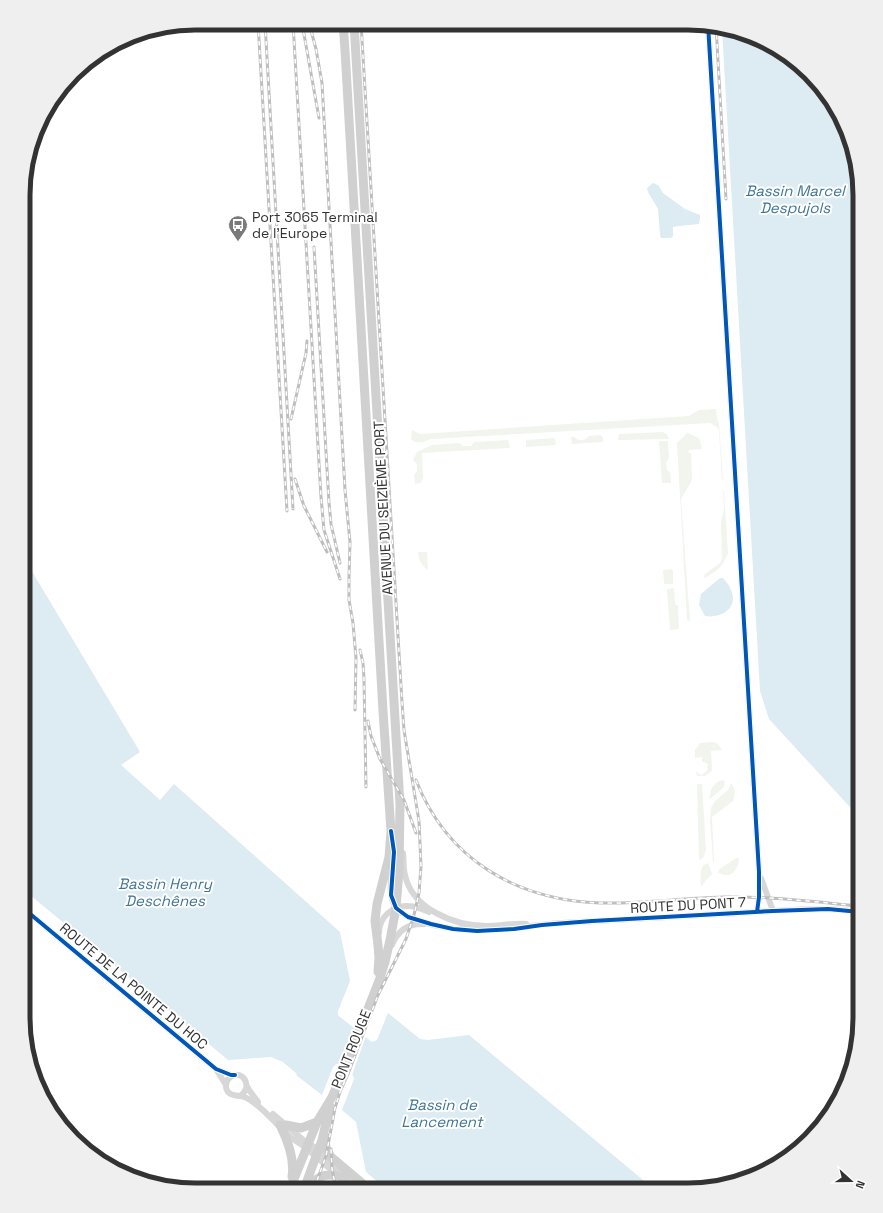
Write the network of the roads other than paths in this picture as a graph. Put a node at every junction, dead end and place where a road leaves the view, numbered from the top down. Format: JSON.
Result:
{"nodes":[{"id":1,"x":344,"y":30,"type":"edge"},
{"id":2,"x":354,"y":30,"type":"edge"},
{"id":3,"x":708,"y":31,"type":"edge"},
{"id":4,"x":400,"y":804,"type":"junction"},
{"id":5,"x":391,"y":831,"type":"junction"},
{"id":6,"x":759,"y":872,"type":"junction"},
{"id":7,"x":396,"y":908,"type":"junction"},
{"id":8,"x":773,"y":911,"type":"junction"},
{"id":9,"x":853,"y":911,"type":"edge"},
{"id":10,"x":757,"y":912,"type":"junction"},
{"id":11,"x":30,"y":914,"type":"edge"},
{"id":12,"x":442,"y":916,"type":"junction"},
{"id":13,"x":430,"y":924,"type":"junction"},
{"id":14,"x":542,"y":925,"type":"junction"},
{"id":15,"x":378,"y":945,"type":"junction"},
{"id":16,"x":382,"y":973,"type":"junction"},
{"id":17,"x":375,"y":989,"type":"junction"},
{"id":18,"x":370,"y":1002,"type":"joint"},
{"id":19,"x":216,"y":1069,"type":"junction"},
{"id":20,"x":235,"y":1075,"type":"junction"},
{"id":21,"x":226,"y":1085,"type":"junction"},
{"id":22,"x":247,"y":1086,"type":"junction"},
{"id":23,"x":240,"y":1096,"type":"junction"},
{"id":24,"x":321,"y":1123,"type":"junction"},
{"id":25,"x":283,"y":1125,"type":"junction"},
{"id":26,"x":312,"y":1150,"type":"junction"},
{"id":27,"x":345,"y":1178,"type":"junction"},
{"id":28,"x":293,"y":1183,"type":"edge"},
{"id":29,"x":296,"y":1183,"type":"edge"},
{"id":30,"x":305,"y":1183,"type":"edge"},
{"id":31,"x":312,"y":1183,"type":"edge"},
{"id":32,"x":352,"y":1183,"type":"edge"},
{"id":33,"x":361,"y":1183,"type":"edge"},
{"id":34,"x":362,"y":1183,"type":"edge"}],
"edges":[{"from":1,"to":5,"type":"main road","name":"AVENUE DU SEIZIÈME PORT"},
{"from":2,"to":4,"type":"main road","name":"AVENUE DU SEIZIÈME PORT"},
{"from":3,"to":6,"type":"street"},
{"from":4,"to":7,"type":"main road","name":"AVENUE DU SEIZIÈME PORT"},
{"from":4,"to":12,"type":"street"},
{"from":5,"to":7,"type":"street"},
{"from":5,"to":15,"type":"main road","name":"AVENUE DU SEIZIÈME PORT"},
{"from":6,"to":8,"type":"street"},
{"from":6,"to":10,"type":"street"},
{"from":7,"to":12,"type":"street"},
{"from":7,"to":13,"type":"street"},
{"from":7,"to":15,"type":"street"},
{"from":7,"to":16,"type":"main road","name":"AVENUE DU SEIZIÈME PORT"},
{"from":8,"to":9,"type":"street","name":"ROUTE DU PONT 7"},
{"from":8,"to":10,"type":"street","name":"ROUTE DU PONT 7"},
{"from":10,"to":14,"type":"street","name":"ROUTE DU PONT 7"},
{"from":11,"to":19,"type":"street","name":"ROUTE DE LA POINTE DU HOC"},
{"from":12,"to":14,"type":"street"},
{"from":13,"to":14,"type":"street"},
{"from":13,"to":16,"type":"street"},
{"from":15,"to":17,"type":"main road","name":"AVENUE DU SEIZIÈME PORT"},
{"from":16,"to":17,"type":"main road","name":"AVENUE DU SEIZIÈME PORT"},
{"from":17,"to":18,"type":"main road","name":"AVENUE DU SEIZIÈME PORT"},
{"from":18,"to":24,"type":"main road","name":"PONT ROUGE"},
{"from":19,"to":20,"type":"street","name":"ROUTE DE LA POINTE DU HOC"},
{"from":19,"to":21,"type":"street","name":"ROUTE DE LA POINTE DU HOC"},
{"from":20,"to":21,"type":"street"},
{"from":20,"to":22,"type":"street"},
{"from":21,"to":23,"type":"street"},
{"from":22,"to":23,"type":"street"},
{"from":22,"to":25,"type":"street"},
{"from":23,"to":25,"type":"street"},
{"from":24,"to":25,"type":"main road"},
{"from":24,"to":26,"type":"main road","name":"PONT ROUGE"},
{"from":24,"to":34,"type":"main road"},
{"from":25,"to":26,"type":"street"},
{"from":25,"to":28,"type":"main road"},
{"from":26,"to":27,"type":"street"},
{"from":26,"to":29,"type":"main road"},
{"from":26,"to":30,"type":"main road"},
{"from":26,"to":33,"type":"street"},
{"from":27,"to":31,"type":"main road"},
{"from":27,"to":32,"type":"street"}]}
